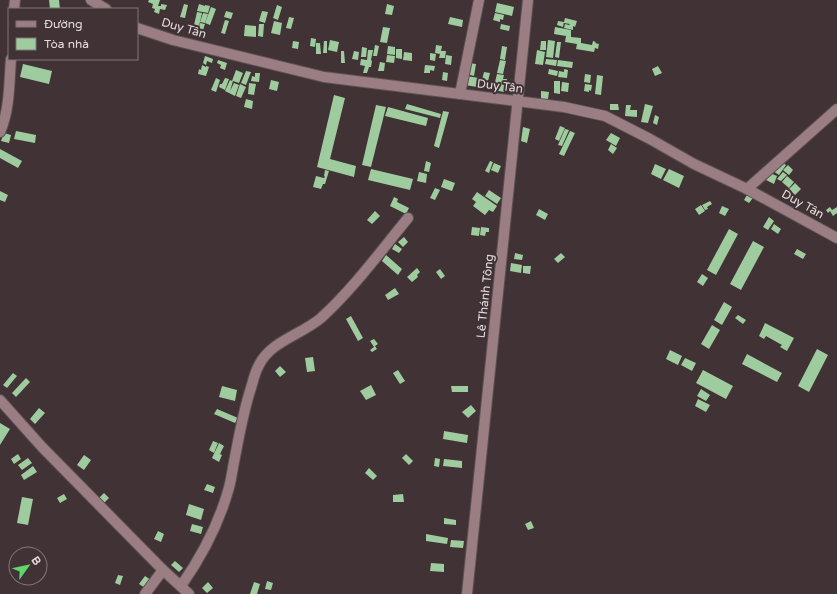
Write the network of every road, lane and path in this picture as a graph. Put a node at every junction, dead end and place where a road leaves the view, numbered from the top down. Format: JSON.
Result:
{"nodes":[{"id":1,"x":92,"y":0,"type":"edge"},
{"id":2,"x":479,"y":0,"type":"edge"},
{"id":3,"x":528,"y":0,"type":"edge"},
{"id":4,"x":104,"y":8,"type":"edge"},
{"id":5,"x":138,"y":28,"type":"edge"},
{"id":6,"x":11,"y":60,"type":"edge"},
{"id":7,"x":460,"y":94,"type":"junction"},
{"id":8,"x":518,"y":101,"type":"junction"},
{"id":9,"x":837,"y":109,"type":"edge"},
{"id":10,"x":0,"y":132,"type":"edge"},
{"id":11,"x":747,"y":189,"type":"junction"},
{"id":12,"x":408,"y":218,"type":"dead end"},
{"id":13,"x":837,"y":238,"type":"edge"},
{"id":14,"x":0,"y":400,"type":"edge"},
{"id":15,"x":163,"y":570,"type":"junction"},
{"id":16,"x":181,"y":586,"type":"junction"},
{"id":17,"x":145,"y":594,"type":"edge"},
{"id":18,"x":189,"y":594,"type":"edge"},
{"id":19,"x":467,"y":594,"type":"edge"}],
"edges":[{"from":1,"to":4,"type":"street"},
{"from":2,"to":7,"type":"street"},
{"from":3,"to":8,"type":"street","name":"Lê Thánh Tông"},
{"from":5,"to":7,"type":"street","name":"Duy Tân"},
{"from":6,"to":10,"type":"street"},
{"from":7,"to":8,"type":"street","name":"Duy Tân"},
{"from":8,"to":11,"type":"street","name":"Duy Tân"},
{"from":8,"to":19,"type":"street","name":"Lê Thánh Tông"},
{"from":9,"to":11,"type":"street"},
{"from":11,"to":13,"type":"street","name":"Duy Tân"},
{"from":12,"to":16,"type":"street"},
{"from":14,"to":15,"type":"street"},
{"from":15,"to":16,"type":"street"},
{"from":15,"to":17,"type":"street"},
{"from":16,"to":18,"type":"street"}]}
